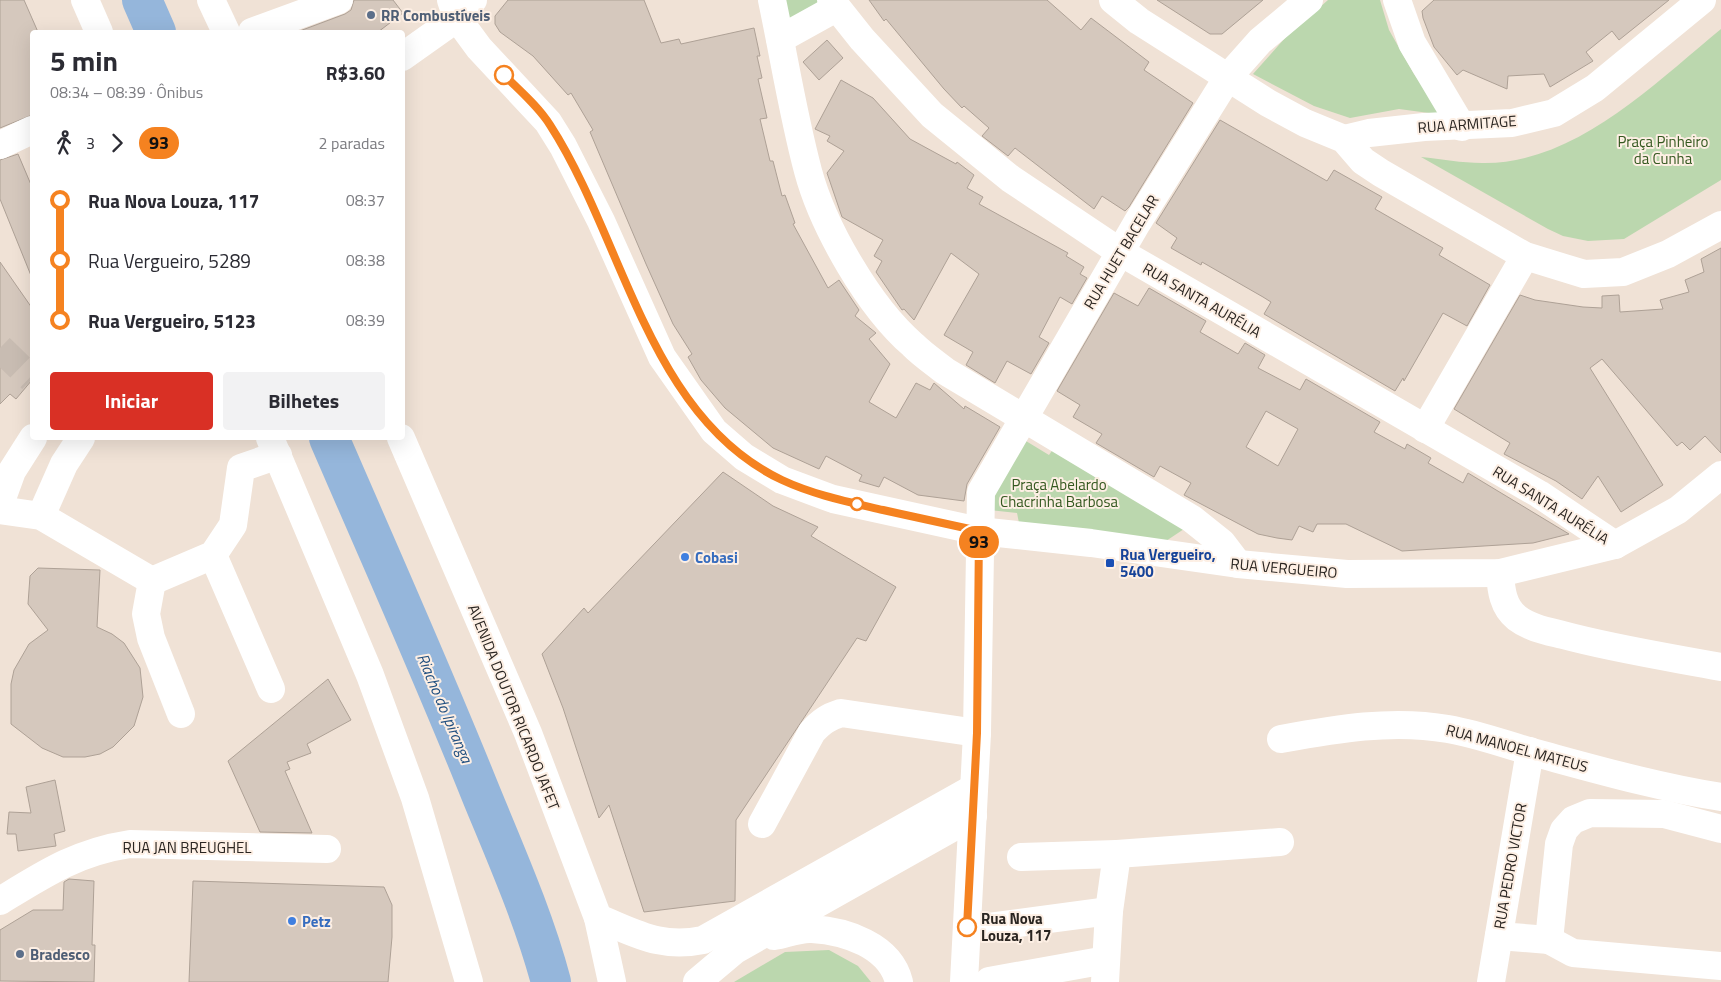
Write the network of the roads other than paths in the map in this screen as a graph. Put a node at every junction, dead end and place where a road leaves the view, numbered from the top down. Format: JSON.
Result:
{"nodes":[{"id":1,"x":85,"y":0,"type":"edge"},
{"id":2,"x":212,"y":0,"type":"edge"},
{"id":3,"x":339,"y":0,"type":"edge"},
{"id":4,"x":772,"y":0,"type":"edge"},
{"id":5,"x":1113,"y":0,"type":"edge"},
{"id":6,"x":1309,"y":0,"type":"edge"},
{"id":7,"x":1397,"y":0,"type":"edge"},
{"id":8,"x":1702,"y":0,"type":"edge"},
{"id":9,"x":834,"y":4,"type":"edge"},
{"id":10,"x":460,"y":6,"type":"edge"},
{"id":11,"x":98,"y":30,"type":"edge"},
{"id":12,"x":225,"y":30,"type":"edge"},
{"id":13,"x":257,"y":30,"type":"edge"},
{"id":14,"x":780,"y":39,"type":"junction"},
{"id":15,"x":405,"y":54,"type":"edge"},
{"id":16,"x":1228,"y":77,"type":"junction"},
{"id":17,"x":1462,"y":127,"type":"junction"},
{"id":18,"x":30,"y":131,"type":"edge"},
{"id":19,"x":1344,"y":139,"type":"junction"},
{"id":20,"x":0,"y":145,"type":"edge"},
{"id":21,"x":1721,"y":225,"type":"edge"},
{"id":22,"x":1120,"y":252,"type":"junction"},
{"id":23,"x":1525,"y":256,"type":"junction"},
{"id":24,"x":1024,"y":419,"type":"junction"},
{"id":25,"x":1425,"y":429,"type":"junction"},
{"id":26,"x":32,"y":440,"type":"edge"},
{"id":27,"x":80,"y":440,"type":"edge"},
{"id":28,"x":402,"y":440,"type":"edge"},
{"id":29,"x":274,"y":446,"type":"edge"},
{"id":30,"x":1721,"y":475,"type":"edge"},
{"id":31,"x":0,"y":504,"type":"edge"},
{"id":32,"x":0,"y":510,"type":"edge"},
{"id":33,"x":41,"y":516,"type":"junction"},
{"id":34,"x":979,"y":531,"type":"junction"},
{"id":35,"x":1615,"y":546,"type":"junction"},
{"id":36,"x":213,"y":555,"type":"junction"},
{"id":37,"x":1238,"y":564,"type":"junction"},
{"id":38,"x":1500,"y":573,"type":"junction"},
{"id":39,"x":152,"y":581,"type":"junction"},
{"id":40,"x":1721,"y":667,"type":"edge"},
{"id":41,"x":271,"y":689,"type":"dead end"},
{"id":42,"x":181,"y":714,"type":"dead end"},
{"id":43,"x":977,"y":733,"type":"junction"},
{"id":44,"x":1281,"y":739,"type":"dead end"},
{"id":45,"x":1530,"y":751,"type":"junction"},
{"id":46,"x":974,"y":788,"type":"junction"},
{"id":47,"x":1721,"y":797,"type":"edge"},
{"id":48,"x":973,"y":816,"type":"junction"},
{"id":49,"x":762,"y":824,"type":"dead end"},
{"id":50,"x":1721,"y":829,"type":"edge"},
{"id":51,"x":1280,"y":842,"type":"dead end"},
{"id":52,"x":327,"y":848,"type":"dead end"},
{"id":53,"x":1117,"y":854,"type":"junction"},
{"id":54,"x":1021,"y":857,"type":"dead end"},
{"id":55,"x":0,"y":901,"type":"edge"},
{"id":56,"x":1109,"y":911,"type":"junction"},
{"id":57,"x":598,"y":918,"type":"junction"},
{"id":58,"x":988,"y":927,"type":"dead end"},
{"id":59,"x":1498,"y":936,"type":"junction"},
{"id":60,"x":753,"y":940,"type":"junction"},
{"id":61,"x":1549,"y":940,"type":"junction"},
{"id":62,"x":1721,"y":966,"type":"edge"},
{"id":63,"x":1105,"y":971,"type":"edge"},
{"id":64,"x":977,"y":981,"type":"edge"},
{"id":65,"x":468,"y":982,"type":"edge"},
{"id":66,"x":612,"y":982,"type":"edge"},
{"id":67,"x":697,"y":982,"type":"edge"},
{"id":68,"x":898,"y":982,"type":"edge"},
{"id":69,"x":1491,"y":982,"type":"edge"}],
"edges":[{"from":1,"to":11,"type":"street"},
{"from":2,"to":12,"type":"street"},
{"from":3,"to":13,"type":"street"},
{"from":4,"to":14,"type":"street"},
{"from":5,"to":16,"type":"street"},
{"from":6,"to":16,"type":"street","name":"RUA HUET BACELAR"},
{"from":7,"to":17,"type":"street"},
{"from":8,"to":17,"type":"street","name":"RUA ARMITAGE"},
{"from":9,"to":14,"type":"street"},
{"from":9,"to":22,"type":"street","name":"RUA SANTA AURÉLIA"},
{"from":10,"to":15,"type":"street","name":"RUA VERGUEIRO"},
{"from":10,"to":34,"type":"street","name":"RUA VERGUEIRO"},
{"from":14,"to":24,"type":"street"},
{"from":16,"to":19,"type":"street"},
{"from":16,"to":22,"type":"street","name":"RUA HUET BACELAR"},
{"from":17,"to":19,"type":"street","name":"RUA ARMITAGE"},
{"from":18,"to":20,"type":"street"},
{"from":19,"to":23,"type":"street"},
{"from":21,"to":23,"type":"street"},
{"from":22,"to":24,"type":"street","name":"RUA HUET BACELAR"},
{"from":22,"to":25,"type":"street","name":"RUA SANTA AURÉLIA"},
{"from":23,"to":25,"type":"street"},
{"from":24,"to":34,"type":"street","name":"RUA HUET BACELAR"},
{"from":24,"to":37,"type":"street"},
{"from":25,"to":35,"type":"street","name":"RUA SANTA AURÉLIA"},
{"from":26,"to":31,"type":"street"},
{"from":27,"to":33,"type":"street"},
{"from":28,"to":57,"type":"street","name":"AVENIDA DOUTOR RICARDO JAFET"},
{"from":29,"to":36,"type":"street"},
{"from":29,"to":65,"type":"street"},
{"from":30,"to":35,"type":"street","name":"RUA VERGUEIRO"},
{"from":32,"to":33,"type":"street"},
{"from":33,"to":39,"type":"street"},
{"from":34,"to":37,"type":"street","name":"RUA VERGUEIRO"},
{"from":34,"to":43,"type":"street","name":"RUA HUET BACELAR"},
{"from":35,"to":38,"type":"street","name":"RUA VERGUEIRO"},
{"from":36,"to":39,"type":"street"},
{"from":36,"to":41,"type":"street"},
{"from":37,"to":38,"type":"street","name":"RUA VERGUEIRO"},
{"from":38,"to":40,"type":"street"},
{"from":39,"to":42,"type":"street"},
{"from":43,"to":46,"type":"street","name":"RUA HUET BACELAR"},
{"from":43,"to":49,"type":"street"},
{"from":44,"to":45,"type":"street","name":"RUA MANOEL MATEUS"},
{"from":45,"to":47,"type":"street","name":"RUA MANOEL MATEUS"},
{"from":45,"to":59,"type":"street","name":"RUA PEDRO VICTOR"},
{"from":46,"to":48,"type":"street","name":"RUA HUET BACELAR"},
{"from":46,"to":57,"type":"street"},
{"from":48,"to":60,"type":"street"},
{"from":48,"to":64,"type":"street","name":"RUA HUET BACELAR"},
{"from":50,"to":61,"type":"street"},
{"from":51,"to":53,"type":"street"},
{"from":52,"to":55,"type":"street","name":"RUA JAN BREUGHEL"},
{"from":53,"to":54,"type":"street"},
{"from":53,"to":56,"type":"street"},
{"from":56,"to":58,"type":"street"},
{"from":56,"to":63,"type":"street"},
{"from":57,"to":66,"type":"street","name":"AVENIDA DOUTOR RICARDO JAFET"},
{"from":59,"to":61,"type":"street"},
{"from":59,"to":69,"type":"street","name":"RUA PEDRO VICTOR"},
{"from":60,"to":67,"type":"street"},
{"from":60,"to":68,"type":"street"},
{"from":61,"to":62,"type":"street"},
{"from":63,"to":64,"type":"street"}]}
